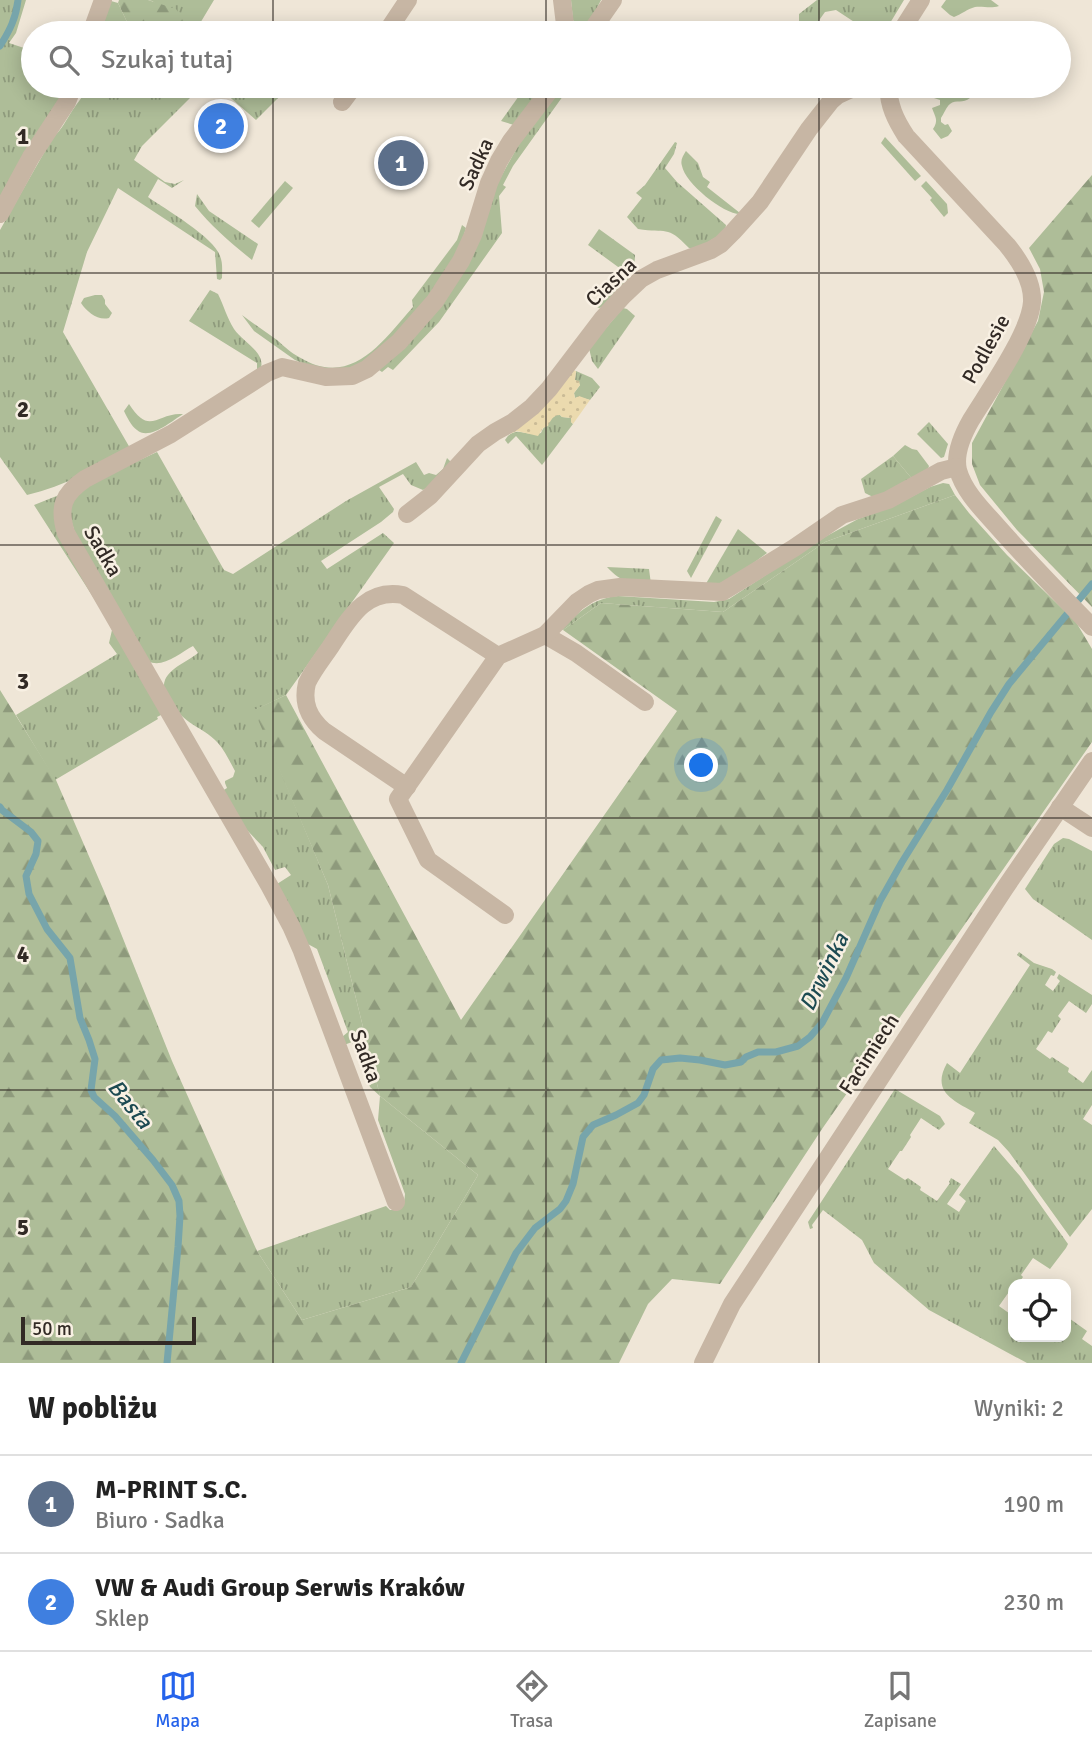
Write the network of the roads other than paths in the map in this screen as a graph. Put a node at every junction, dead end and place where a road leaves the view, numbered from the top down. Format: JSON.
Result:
{"nodes":[{"id":1,"x":103,"y":0,"type":"edge"},
{"id":2,"x":408,"y":0,"type":"edge"},
{"id":3,"x":562,"y":0,"type":"edge"},
{"id":4,"x":613,"y":0,"type":"edge"},
{"id":5,"x":921,"y":0,"type":"edge"},
{"id":6,"x":95,"y":21,"type":"edge"},
{"id":7,"x":394,"y":21,"type":"edge"},
{"id":8,"x":565,"y":21,"type":"edge"},
{"id":9,"x":598,"y":21,"type":"edge"},
{"id":10,"x":908,"y":21,"type":"edge"},
{"id":11,"x":68,"y":98,"type":"edge"},
{"id":12,"x":345,"y":98,"type":"edge"},
{"id":13,"x":544,"y":98,"type":"edge"},
{"id":14,"x":834,"y":98,"type":"edge"},
{"id":15,"x":890,"y":98,"type":"edge"},
{"id":16,"x":342,"y":102,"type":"dead end"},
{"id":17,"x":0,"y":214,"type":"edge"},
{"id":18,"x":957,"y":467,"type":"junction"},
{"id":19,"x":407,"y":514,"type":"dead end"},
{"id":20,"x":1092,"y":627,"type":"edge"},
{"id":21,"x":545,"y":635,"type":"junction"},
{"id":22,"x":498,"y":656,"type":"junction"},
{"id":23,"x":645,"y":702,"type":"dead end"},
{"id":24,"x":1092,"y":761,"type":"edge"},
{"id":25,"x":407,"y":787,"type":"junction"},
{"id":26,"x":1060,"y":807,"type":"junction"},
{"id":27,"x":1092,"y":828,"type":"edge"},
{"id":28,"x":505,"y":915,"type":"dead end"},
{"id":29,"x":396,"y":1202,"type":"dead end"},
{"id":30,"x":703,"y":1363,"type":"edge"}],
"edges":[{"from":1,"to":6,"type":"street"},
{"from":2,"to":7,"type":"street"},
{"from":3,"to":8,"type":"street"},
{"from":4,"to":9,"type":"street"},
{"from":5,"to":10,"type":"street"},
{"from":11,"to":17,"type":"street"},
{"from":12,"to":16,"type":"street"},
{"from":13,"to":29,"type":"street","name":"Sadka"},
{"from":14,"to":19,"type":"street","name":"Ciasna"},
{"from":15,"to":18,"type":"street","name":"Podlesie"},
{"from":18,"to":20,"type":"street"},
{"from":18,"to":21,"type":"street"},
{"from":21,"to":22,"type":"street"},
{"from":21,"to":23,"type":"street"},
{"from":22,"to":25,"type":"street"},
{"from":22,"to":25,"type":"street"},
{"from":24,"to":26,"type":"street"},
{"from":25,"to":28,"type":"street"},
{"from":26,"to":27,"type":"street"},
{"from":26,"to":30,"type":"street","name":"Facimiech"}]}
